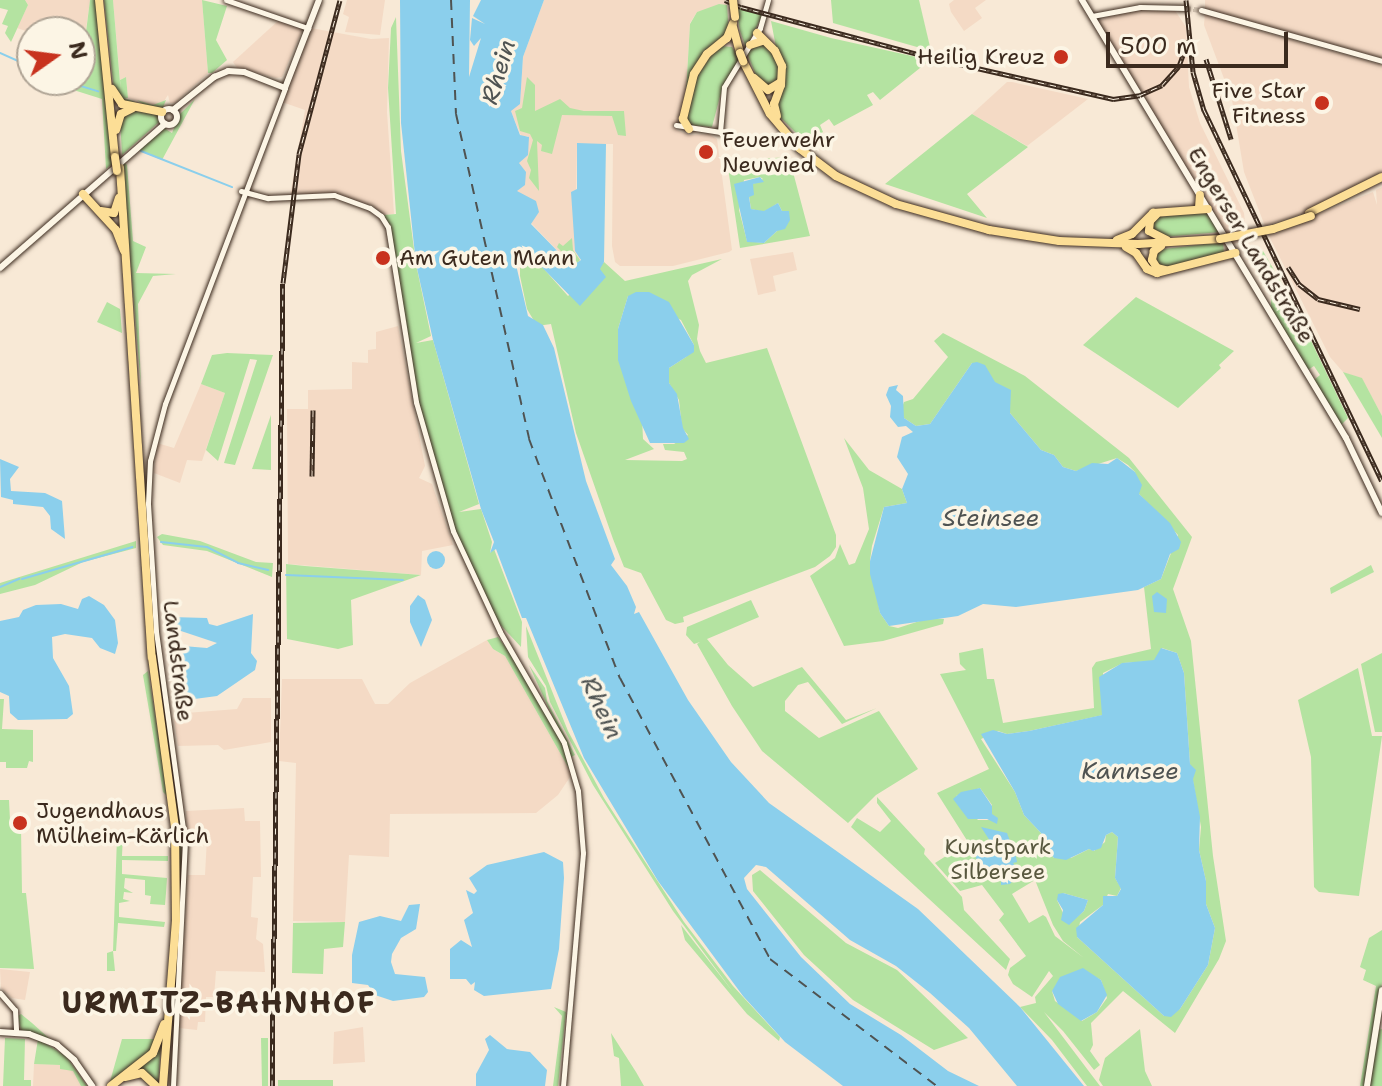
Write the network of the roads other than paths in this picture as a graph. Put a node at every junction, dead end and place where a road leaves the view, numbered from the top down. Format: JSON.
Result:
{"nodes":[{"id":1,"x":100,"y":0,"type":"edge"},
{"id":2,"x":226,"y":0,"type":"edge"},
{"id":3,"x":318,"y":0,"type":"edge"},
{"id":4,"x":731,"y":0,"type":"edge"},
{"id":5,"x":768,"y":0,"type":"edge"},
{"id":6,"x":1082,"y":0,"type":"edge"},
{"id":7,"x":1186,"y":8,"type":"dead end"},
{"id":8,"x":1201,"y":10,"type":"tunnel mouth"},
{"id":9,"x":1092,"y":16,"type":"junction"},
{"id":10,"x":733,"y":19,"type":"junction"},
{"id":11,"x":307,"y":24,"type":"junction"},
{"id":12,"x":763,"y":39,"type":"junction"},
{"id":13,"x":719,"y":45,"type":"junction"},
{"id":14,"x":744,"y":53,"type":"junction"},
{"id":15,"x":1382,"y":61,"type":"edge"},
{"id":16,"x":754,"y":78,"type":"junction"},
{"id":17,"x":782,"y":81,"type":"junction"},
{"id":18,"x":111,"y":85,"type":"junction"},
{"id":19,"x":282,"y":85,"type":"junction"},
{"id":20,"x":175,"y":112,"type":"junction"},
{"id":21,"x":777,"y":116,"type":"junction"},
{"id":22,"x":719,"y":117,"type":"junction"},
{"id":23,"x":162,"y":119,"type":"junction"},
{"id":24,"x":713,"y":128,"type":"junction"},
{"id":25,"x":689,"y":129,"type":"joint"},
{"id":26,"x":704,"y":130,"type":"junction"},
{"id":27,"x":116,"y":131,"type":"junction"},
{"id":28,"x":720,"y":132,"type":"junction"},
{"id":29,"x":117,"y":156,"type":"junction"},
{"id":30,"x":118,"y":170,"type":"junction"},
{"id":31,"x":1382,"y":179,"type":"edge"},
{"id":32,"x":867,"y":190,"type":"junction"},
{"id":33,"x":244,"y":191,"type":"junction"},
{"id":34,"x":1200,"y":195,"type":"joint"},
{"id":35,"x":84,"y":196,"type":"junction"},
{"id":36,"x":119,"y":197,"type":"junction"},
{"id":37,"x":1201,"y":208,"type":"junction"},
{"id":38,"x":1164,"y":212,"type":"junction"},
{"id":39,"x":1117,"y":242,"type":"junction"},
{"id":40,"x":1167,"y":242,"type":"junction"},
{"id":41,"x":1226,"y":247,"type":"junction"},
{"id":42,"x":124,"y":252,"type":"junction"},
{"id":43,"x":221,"y":252,"type":"junction"},
{"id":44,"x":0,"y":268,"type":"edge"},
{"id":45,"x":1175,"y":269,"type":"junction"},
{"id":46,"x":1382,"y":513,"type":"edge"},
{"id":47,"x":1382,"y":990,"type":"edge"},
{"id":48,"x":0,"y":993,"type":"edge"},
{"id":49,"x":164,"y":1023,"type":"junction"},
{"id":50,"x":0,"y":1032,"type":"edge"},
{"id":51,"x":16,"y":1032,"type":"junction"},
{"id":52,"x":90,"y":1086,"type":"edge"},
{"id":53,"x":114,"y":1086,"type":"edge"},
{"id":54,"x":159,"y":1086,"type":"edge"},
{"id":55,"x":173,"y":1086,"type":"edge"},
{"id":56,"x":563,"y":1086,"type":"edge"},
{"id":57,"x":1367,"y":1086,"type":"edge"}],
"edges":[{"from":1,"to":18,"type":"highway"},
{"from":1,"to":29,"type":"highway"},
{"from":2,"to":11,"type":"street"},
{"from":3,"to":11,"type":"main road"},
{"from":4,"to":10,"type":"highway","bridge":true},
{"from":5,"to":12,"type":"street"},
{"from":6,"to":9,"type":"main road","name":"Engerser Landstraße"},
{"from":7,"to":9,"type":"street"},
{"from":8,"to":15,"type":"street"},
{"from":9,"to":34,"type":"main road","name":"Engerser Landstraße"},
{"from":10,"to":13,"type":"highway"},
{"from":10,"to":14,"type":"highway"},
{"from":11,"to":19,"type":"main road"},
{"from":11,"to":19,"type":"main road"},
{"from":12,"to":14,"type":"highway"},
{"from":12,"to":17,"type":"highway"},
{"from":13,"to":14,"type":"highway"},
{"from":13,"to":25,"type":"highway"},
{"from":14,"to":16,"type":"highway"},
{"from":14,"to":22,"type":"street"},
{"from":14,"to":32,"type":"highway"},
{"from":16,"to":17,"type":"highway"},
{"from":16,"to":21,"type":"highway"},
{"from":17,"to":21,"type":"highway"},
{"from":18,"to":23,"type":"highway"},
{"from":18,"to":27,"type":"highway"},
{"from":19,"to":20,"type":"main road"},
{"from":19,"to":33,"type":"street"},
{"from":20,"to":23,"type":"main road"},
{"from":20,"to":23,"type":"main road"},
{"from":21,"to":32,"type":"highway"},
{"from":22,"to":24,"type":"street"},
{"from":22,"to":28,"type":"street"},
{"from":23,"to":27,"type":"highway"},
{"from":23,"to":35,"type":"main road"},
{"from":24,"to":26,"type":"street"},
{"from":24,"to":28,"type":"street"},
{"from":25,"to":26,"type":"street"},
{"from":26,"to":28,"type":"street"},
{"from":27,"to":29,"type":"highway"},
{"from":29,"to":30,"type":"highway","bridge":true},
{"from":30,"to":36,"type":"highway"},
{"from":30,"to":54,"type":"highway"},
{"from":31,"to":41,"type":"highway","bridge":true},
{"from":32,"to":39,"type":"highway"},
{"from":33,"to":43,"type":"street"},
{"from":33,"to":43,"type":"street"},
{"from":33,"to":56,"type":"street"},
{"from":34,"to":37,"type":"highway"},
{"from":35,"to":36,"type":"highway"},
{"from":35,"to":42,"type":"highway"},
{"from":35,"to":44,"type":"main road"},
{"from":36,"to":42,"type":"highway"},
{"from":37,"to":38,"type":"highway"},
{"from":37,"to":41,"type":"main road","name":"Engerser Landstraße"},
{"from":38,"to":39,"type":"highway"},
{"from":38,"to":40,"type":"highway"},
{"from":39,"to":40,"type":"highway"},
{"from":39,"to":45,"type":"highway"},
{"from":40,"to":41,"type":"highway"},
{"from":40,"to":45,"type":"highway"},
{"from":41,"to":45,"type":"highway"},
{"from":41,"to":46,"type":"main road","name":"Engerser Landstraße"},
{"from":42,"to":49,"type":"highway"},
{"from":43,"to":55,"type":"street","name":"Landstraße"},
{"from":47,"to":57,"type":"main road"},
{"from":48,"to":51,"type":"street"},
{"from":49,"to":53,"type":"highway"},
{"from":49,"to":54,"type":"highway"},
{"from":50,"to":51,"type":"main road"},
{"from":51,"to":52,"type":"main road"},
{"from":53,"to":54,"type":"highway"}]}
